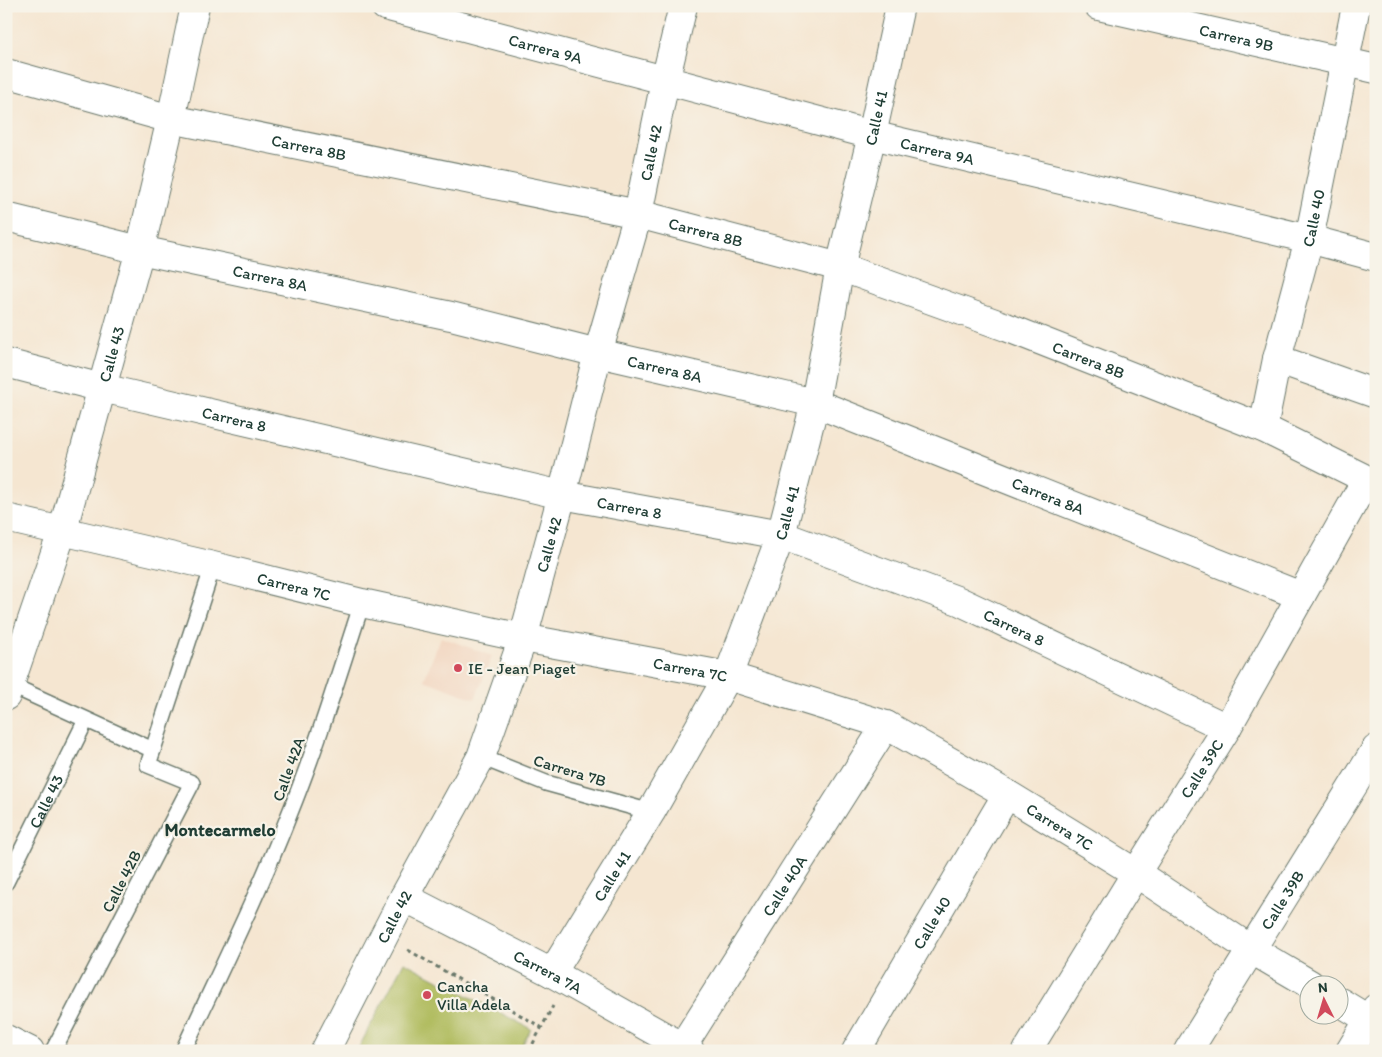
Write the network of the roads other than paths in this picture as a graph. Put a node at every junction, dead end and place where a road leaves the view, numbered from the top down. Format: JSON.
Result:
{"nodes":[{"id":1,"x":195,"y":6,"type":"edge"},
{"id":2,"x":385,"y":6,"type":"edge"},
{"id":3,"x":683,"y":6,"type":"edge"},
{"id":4,"x":900,"y":6,"type":"edge"},
{"id":5,"x":1099,"y":6,"type":"edge"},
{"id":6,"x":1356,"y":6,"type":"edge"},
{"id":7,"x":1345,"y":62,"type":"junction"},
{"id":8,"x":1376,"y":69,"type":"edge"},
{"id":9,"x":6,"y":73,"type":"edge"},
{"id":10,"x":666,"y":81,"type":"junction"},
{"id":11,"x":171,"y":119,"type":"junction"},
{"id":12,"x":872,"y":135,"type":"junction"},
{"id":13,"x":638,"y":214,"type":"junction"},
{"id":14,"x":6,"y":217,"type":"edge"},
{"id":15,"x":1309,"y":240,"type":"junction"},
{"id":16,"x":140,"y":250,"type":"junction"},
{"id":17,"x":1376,"y":257,"type":"edge"},
{"id":18,"x":840,"y":267,"type":"junction"},
{"id":19,"x":598,"y":353,"type":"junction"},
{"id":20,"x":1277,"y":359,"type":"junction"},
{"id":21,"x":6,"y":363,"type":"edge"},
{"id":22,"x":102,"y":388,"type":"junction"},
{"id":23,"x":1376,"y":394,"type":"edge"},
{"id":24,"x":815,"y":403,"type":"junction"},
{"id":25,"x":1263,"y":428,"type":"junction"},
{"id":26,"x":1371,"y":482,"type":"edge"},
{"id":27,"x":562,"y":495,"type":"junction"},
{"id":28,"x":6,"y":518,"type":"edge"},
{"id":29,"x":62,"y":532,"type":"junction"},
{"id":30,"x":781,"y":535,"type":"junction"},
{"id":31,"x":213,"y":566,"type":"junction"},
{"id":32,"x":1301,"y":596,"type":"junction"},
{"id":33,"x":362,"y":603,"type":"junction"},
{"id":34,"x":523,"y":638,"type":"junction"},
{"id":35,"x":728,"y":676,"type":"junction"},
{"id":36,"x":8,"y":688,"type":"edge"},
{"id":37,"x":86,"y":720,"type":"junction"},
{"id":38,"x":886,"y":725,"type":"junction"},
{"id":39,"x":1227,"y":728,"type":"junction"},
{"id":40,"x":1376,"y":749,"type":"edge"},
{"id":41,"x":153,"y":750,"type":"junction"},
{"id":42,"x":480,"y":757,"type":"junction"},
{"id":43,"x":1007,"y":794,"type":"junction"},
{"id":44,"x":651,"y":812,"type":"junction"},
{"id":45,"x":1136,"y":873,"type":"junction"},
{"id":46,"x":6,"y":882,"type":"edge"},
{"id":47,"x":404,"y":897,"type":"junction"},
{"id":48,"x":1252,"y":950,"type":"junction"},
{"id":49,"x":559,"y":977,"type":"junction"},
{"id":50,"x":1300,"y":978,"type":"edge"},
{"id":51,"x":1350,"y":1007,"type":"edge"},
{"id":52,"x":1373,"y":1017,"type":"edge"},
{"id":53,"x":6,"y":1039,"type":"edge"},
{"id":54,"x":686,"y":1049,"type":"edge"},
{"id":55,"x":30,"y":1051,"type":"edge"},
{"id":56,"x":53,"y":1051,"type":"edge"},
{"id":57,"x":182,"y":1051,"type":"edge"},
{"id":58,"x":325,"y":1051,"type":"edge"},
{"id":59,"x":856,"y":1051,"type":"edge"},
{"id":60,"x":1027,"y":1051,"type":"edge"},
{"id":61,"x":1188,"y":1051,"type":"edge"},
{"id":62,"x":1350,"y":1051,"type":"edge"}],
"edges":[{"from":1,"to":11,"type":"street","name":"Calle 43"},
{"from":2,"to":10,"type":"street","name":"Carrera 9A"},
{"from":3,"to":10,"type":"street","name":"Calle 42"},
{"from":4,"to":12,"type":"street","name":"Calle 41"},
{"from":5,"to":7,"type":"street","name":"Carrera 9B"},
{"from":6,"to":7,"type":"street","name":"Calle 40"},
{"from":7,"to":8,"type":"street","name":"Carrera 9B"},
{"from":7,"to":15,"type":"street","name":"Calle 40"},
{"from":9,"to":11,"type":"street","name":"Carrera 8B"},
{"from":10,"to":12,"type":"street","name":"Carrera 9A"},
{"from":10,"to":13,"type":"street","name":"Calle 42"},
{"from":11,"to":13,"type":"street","name":"Carrera 8B"},
{"from":11,"to":16,"type":"street","name":"Calle 43"},
{"from":12,"to":15,"type":"street","name":"Carrera 9A"},
{"from":12,"to":18,"type":"street","name":"Calle 41"},
{"from":13,"to":18,"type":"street","name":"Carrera 8B"},
{"from":13,"to":19,"type":"street","name":"Calle 42"},
{"from":14,"to":16,"type":"street","name":"Carrera 8A"},
{"from":15,"to":17,"type":"street","name":"Carrera 9A"},
{"from":15,"to":20,"type":"street","name":"Calle 40"},
{"from":16,"to":19,"type":"street","name":"Carrera 8A"},
{"from":16,"to":22,"type":"street","name":"Calle 43"},
{"from":18,"to":24,"type":"street","name":"Calle 41"},
{"from":18,"to":25,"type":"street","name":"Carrera 8B"},
{"from":19,"to":24,"type":"street","name":"Carrera 8A"},
{"from":19,"to":27,"type":"street","name":"Calle 42"},
{"from":20,"to":23,"type":"street"},
{"from":20,"to":25,"type":"street","name":"Calle 40"},
{"from":21,"to":22,"type":"street","name":"Carrera 8"},
{"from":22,"to":27,"type":"street","name":"Carrera 8"},
{"from":22,"to":29,"type":"street","name":"Calle 43"},
{"from":24,"to":30,"type":"street","name":"Calle 41"},
{"from":24,"to":32,"type":"street","name":"Carrera 8A"},
{"from":25,"to":26,"type":"street","name":"Carrera 8B"},
{"from":26,"to":32,"type":"street","name":"Calle 39C"},
{"from":27,"to":30,"type":"street","name":"Carrera 8"},
{"from":27,"to":34,"type":"street","name":"Calle 42"},
{"from":28,"to":29,"type":"street","name":"Carrera 7C"},
{"from":29,"to":31,"type":"street","name":"Carrera 7C"},
{"from":29,"to":36,"type":"street","name":"Calle 43"},
{"from":30,"to":35,"type":"street","name":"Calle 41"},
{"from":30,"to":39,"type":"street","name":"Carrera 8"},
{"from":31,"to":33,"type":"street","name":"Carrera 7C"},
{"from":31,"to":41,"type":"lane","name":"Calle 42B"},
{"from":32,"to":39,"type":"street","name":"Calle 39C"},
{"from":33,"to":34,"type":"street","name":"Carrera 7C"},
{"from":33,"to":57,"type":"lane","name":"Calle 42A"},
{"from":34,"to":35,"type":"street","name":"Carrera 7C"},
{"from":34,"to":42,"type":"street","name":"Calle 42"},
{"from":35,"to":38,"type":"street","name":"Carrera 7C"},
{"from":35,"to":44,"type":"street","name":"Calle 41"},
{"from":36,"to":37,"type":"lane"},
{"from":37,"to":41,"type":"lane"},
{"from":37,"to":46,"type":"lane","name":"Calle 43"},
{"from":38,"to":43,"type":"street","name":"Carrera 7C"},
{"from":38,"to":54,"type":"street","name":"Calle 40A"},
{"from":39,"to":45,"type":"street","name":"Calle 39C"},
{"from":40,"to":48,"type":"street","name":"Calle 39B"},
{"from":41,"to":56,"type":"lane","name":"Calle 42B"},
{"from":42,"to":44,"type":"lane","name":"Carrera 7B"},
{"from":42,"to":47,"type":"street","name":"Calle 42"},
{"from":43,"to":45,"type":"street","name":"Carrera 7C"},
{"from":43,"to":59,"type":"street","name":"Calle 40"},
{"from":44,"to":49,"type":"street","name":"Calle 41"},
{"from":45,"to":48,"type":"street","name":"Carrera 7C"},
{"from":45,"to":60,"type":"street","name":"Calle 39C"},
{"from":47,"to":49,"type":"street","name":"Carrera 7A"},
{"from":47,"to":58,"type":"street","name":"Calle 42"},
{"from":48,"to":50,"type":"street","name":"Carrera 7C"},
{"from":48,"to":61,"type":"street","name":"Calle 39B"},
{"from":49,"to":54,"type":"street","name":"Carrera 7A"},
{"from":51,"to":52,"type":"street"},
{"from":52,"to":62,"type":"street"},
{"from":53,"to":55,"type":"street"}]}
